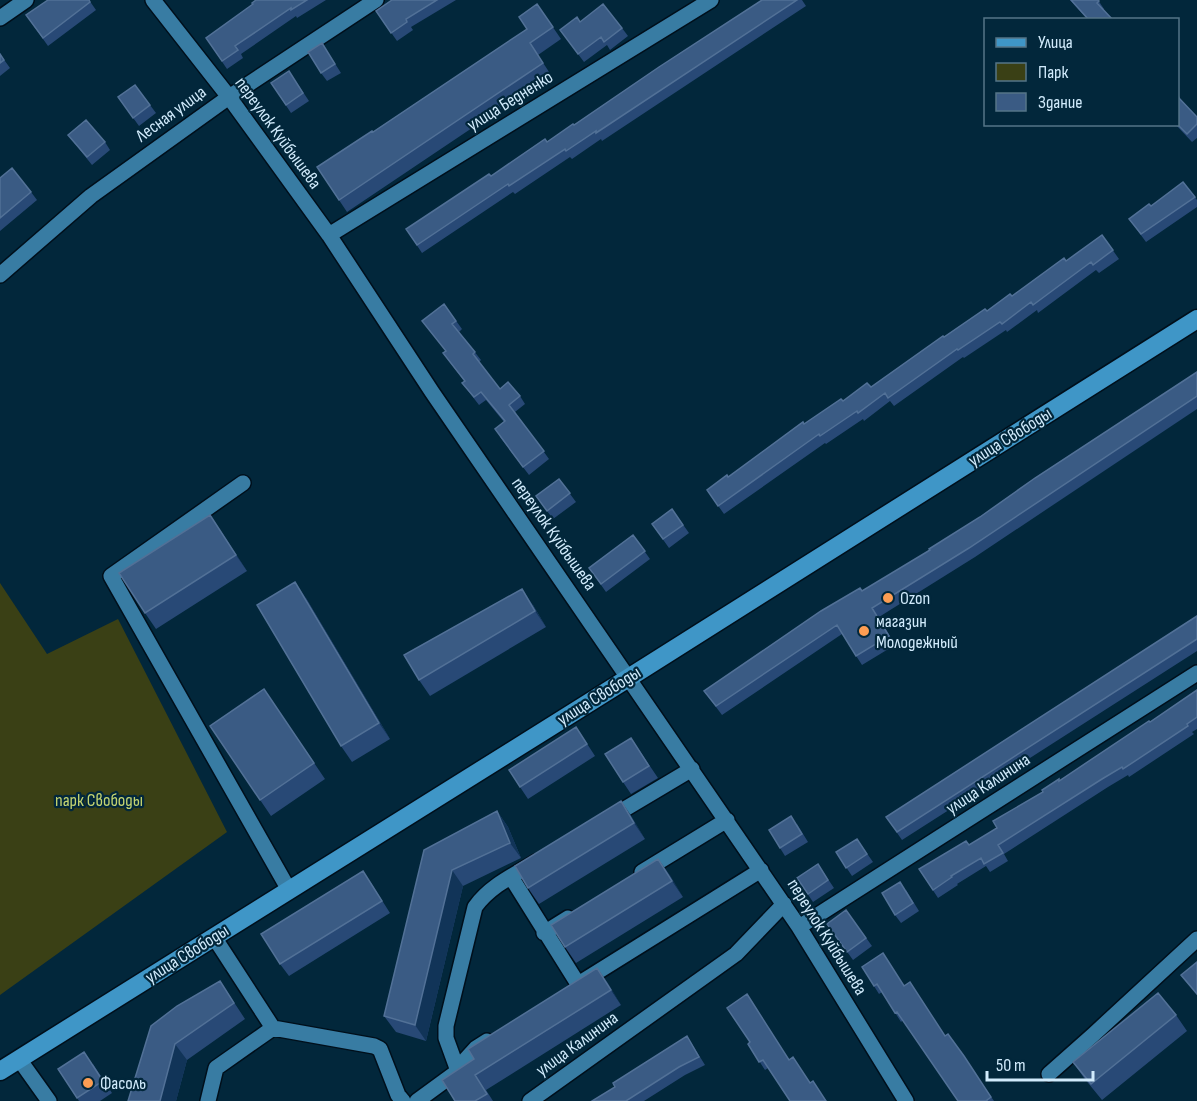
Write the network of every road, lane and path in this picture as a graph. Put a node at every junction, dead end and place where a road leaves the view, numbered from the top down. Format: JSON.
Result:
{"nodes":[{"id":1,"x":26,"y":0,"type":"edge"},
{"id":2,"x":153,"y":0,"type":"edge"},
{"id":3,"x":376,"y":0,"type":"edge"},
{"id":4,"x":711,"y":0,"type":"edge"},
{"id":5,"x":0,"y":18,"type":"edge"},
{"id":6,"x":229,"y":97,"type":"junction"},
{"id":7,"x":329,"y":236,"type":"junction"},
{"id":8,"x":0,"y":275,"type":"edge"},
{"id":9,"x":1197,"y":319,"type":"edge"},
{"id":10,"x":243,"y":483,"type":"dead end"},
{"id":11,"x":1197,"y":673,"type":"edge"},
{"id":12,"x":630,"y":677,"type":"junction"},
{"id":13,"x":692,"y":769,"type":"junction"},
{"id":14,"x":727,"y":820,"type":"junction"},
{"id":15,"x":591,"y":829,"type":"edge"},
{"id":16,"x":551,"y":853,"type":"edge"},
{"id":17,"x":761,"y":870,"type":"junction"},
{"id":18,"x":511,"y":877,"type":"junction"},
{"id":19,"x":625,"y":883,"type":"edge"},
{"id":20,"x":289,"y":890,"type":"junction"},
{"id":21,"x":784,"y":904,"type":"junction"},
{"id":22,"x":585,"y":908,"type":"edge"},
{"id":23,"x":800,"y":927,"type":"junction"},
{"id":24,"x":544,"y":933,"type":"junction"},
{"id":25,"x":214,"y":937,"type":"junction"},
{"id":26,"x":1197,"y":939,"type":"edge"},
{"id":27,"x":273,"y":1028,"type":"junction"},
{"id":28,"x":497,"y":1035,"type":"edge"},
{"id":29,"x":19,"y":1059,"type":"junction"},
{"id":30,"x":0,"y":1071,"type":"edge"},
{"id":31,"x":458,"y":1071,"type":"junction"},
{"id":32,"x":1049,"y":1074,"type":"dead end"},
{"id":33,"x":397,"y":1099,"type":"edge"},
{"id":34,"x":49,"y":1101,"type":"edge"},
{"id":35,"x":208,"y":1101,"type":"edge"},
{"id":36,"x":417,"y":1101,"type":"edge"},
{"id":37,"x":530,"y":1101,"type":"edge"},
{"id":38,"x":906,"y":1101,"type":"edge"}],
"edges":[{"from":1,"to":5,"type":"street"},
{"from":2,"to":6,"type":"street","name":"переулок Куйбышева"},
{"from":3,"to":6,"type":"street","name":"Лесная улица"},
{"from":4,"to":7,"type":"street","name":"улица Бедненко"},
{"from":6,"to":7,"type":"street","name":"переулок Куйбышева"},
{"from":6,"to":8,"type":"street","name":"Лесная улица"},
{"from":7,"to":12,"type":"street","name":"переулок Куйбышева"},
{"from":9,"to":12,"type":"main road","name":"улица Свободы"},
{"from":10,"to":20,"type":"street"},
{"from":11,"to":23,"type":"street","name":"улица Калинина"},
{"from":12,"to":13,"type":"street","name":"переулок Куйбышева"},
{"from":12,"to":20,"type":"main road","name":"улица Свободы"},
{"from":13,"to":14,"type":"street","name":"переулок Куйбышева"},
{"from":13,"to":15,"type":"street"},
{"from":14,"to":17,"type":"street","name":"переулок Куйбышева"},
{"from":14,"to":19,"type":"street"},
{"from":16,"to":18,"type":"street"},
{"from":17,"to":21,"type":"street","name":"переулок Куйбышева"},
{"from":17,"to":24,"type":"street"},
{"from":18,"to":24,"type":"street"},
{"from":18,"to":31,"type":"street"},
{"from":20,"to":25,"type":"main road","name":"улица Свободы"},
{"from":21,"to":23,"type":"street","name":"переулок Куйбышева"},
{"from":21,"to":37,"type":"street","name":"улица Калинина"},
{"from":22,"to":24,"type":"street"},
{"from":23,"to":38,"type":"street","name":"переулок Куйбышева"},
{"from":25,"to":27,"type":"street"},
{"from":25,"to":29,"type":"main road","name":"улица Свободы"},
{"from":26,"to":32,"type":"street"},
{"from":27,"to":33,"type":"street"},
{"from":27,"to":35,"type":"street"},
{"from":28,"to":31,"type":"street"},
{"from":29,"to":30,"type":"main road","name":"улица Свободы"},
{"from":29,"to":34,"type":"street"},
{"from":31,"to":36,"type":"street"}]}
